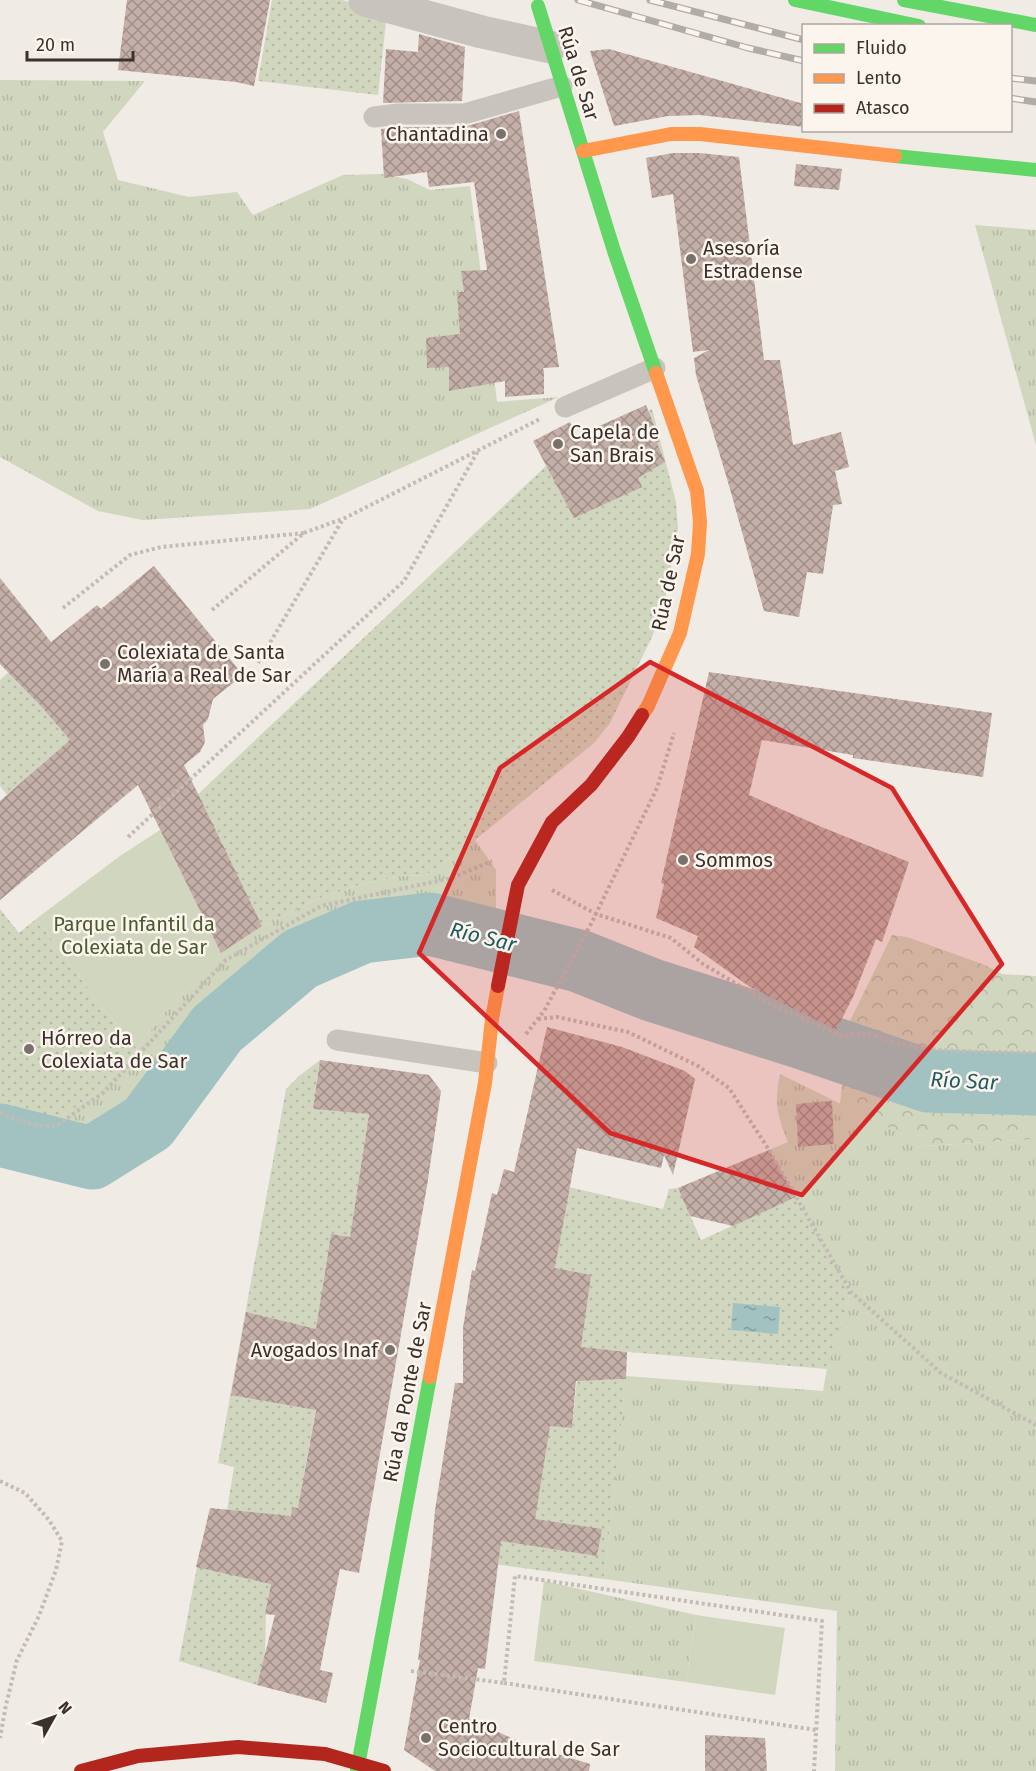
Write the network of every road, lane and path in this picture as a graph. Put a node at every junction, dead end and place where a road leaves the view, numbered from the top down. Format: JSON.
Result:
{"nodes":[{"id":1,"x":365,"y":0,"type":"edge"},
{"id":2,"x":795,"y":0,"type":"edge"},
{"id":3,"x":904,"y":0,"type":"edge"},
{"id":4,"x":538,"y":6,"type":"dead end"},
{"id":5,"x":909,"y":24,"type":"edge"},
{"id":6,"x":1036,"y":25,"type":"edge"},
{"id":7,"x":1012,"y":32,"type":"edge"},
{"id":8,"x":1036,"y":33,"type":"edge"},
{"id":9,"x":550,"y":47,"type":"junction"},
{"id":10,"x":562,"y":86,"type":"junction"},
{"id":11,"x":374,"y":117,"type":"dead end"},
{"id":12,"x":583,"y":151,"type":"junction"},
{"id":13,"x":1036,"y":170,"type":"edge"},
{"id":14,"x":656,"y":368,"type":"junction"},
{"id":15,"x":565,"y":407,"type":"joint"},
{"id":16,"x":478,"y":451,"type":"junction"},
{"id":17,"x":343,"y":519,"type":"junction"},
{"id":18,"x":304,"y":533,"type":"junction"},
{"id":19,"x":63,"y":608,"type":"dead end"},
{"id":20,"x":212,"y":610,"type":"dead end"},
{"id":21,"x":258,"y":663,"type":"dead end"},
{"id":22,"x":676,"y":726,"type":"dead end"},
{"id":23,"x":128,"y":837,"type":"dead end"},
{"id":24,"x":520,"y":879,"type":"junction"},
{"id":25,"x":596,"y":914,"type":"junction"},
{"id":26,"x":492,"y":1019,"type":"joint"},
{"id":27,"x":337,"y":1040,"type":"dead end"},
{"id":28,"x":1036,"y":1053,"type":"edge"},
{"id":29,"x":487,"y":1063,"type":"junction"},
{"id":30,"x":0,"y":1113,"type":"edge"},
{"id":31,"x":1036,"y":1425,"type":"edge"},
{"id":32,"x":0,"y":1481,"type":"edge"},
{"id":33,"x":376,"y":1666,"type":"junction"},
{"id":34,"x":504,"y":1683,"type":"junction"},
{"id":35,"x":816,"y":1730,"type":"junction"},
{"id":36,"x":0,"y":1738,"type":"edge"},
{"id":37,"x":358,"y":1767,"type":"edge"},
{"id":38,"x":81,"y":1771,"type":"edge"},
{"id":39,"x":384,"y":1771,"type":"edge"},
{"id":40,"x":814,"y":1771,"type":"edge"}],
"edges":[{"from":1,"to":9,"type":"street"},
{"from":2,"to":5,"type":"main road"},
{"from":3,"to":6,"type":"main road"},
{"from":4,"to":9,"type":"main road","name":"Rúa de Sar"},
{"from":7,"to":8,"type":"main road"},
{"from":9,"to":10,"type":"main road","name":"Rúa de Sar"},
{"from":10,"to":11,"type":"lane"},
{"from":10,"to":12,"type":"main road","name":"Rúa de Sar"},
{"from":12,"to":13,"type":"main road","name":"Rúa de Sar"},
{"from":12,"to":14,"type":"main road","name":"Rúa de Sar"},
{"from":14,"to":15,"type":"lane"},
{"from":14,"to":24,"type":"main road","name":"Rúa de Sar"},
{"from":15,"to":16,"type":"path"},
{"from":16,"to":17,"type":"path"},
{"from":16,"to":23,"type":"path"},
{"from":17,"to":18,"type":"path"},
{"from":17,"to":21,"type":"path"},
{"from":18,"to":19,"type":"path"},
{"from":18,"to":20,"type":"path"},
{"from":22,"to":25,"type":"path"},
{"from":24,"to":25,"type":"path"},
{"from":24,"to":26,"type":"main road","name":"Rúa de Sar"},
{"from":24,"to":30,"type":"path"},
{"from":25,"to":28,"type":"path"},
{"from":25,"to":31,"type":"path"},
{"from":26,"to":29,"type":"main road","name":"Rúa da Ponte de Sar"},
{"from":27,"to":29,"type":"lane"},
{"from":29,"to":33,"type":"main road","name":"Rúa da Ponte de Sar"},
{"from":32,"to":36,"type":"path"},
{"from":33,"to":34,"type":"path"},
{"from":33,"to":37,"type":"main road","name":"Rúa da Ponte de Sar"},
{"from":34,"to":35,"type":"path"},
{"from":34,"to":35,"type":"path"},
{"from":35,"to":40,"type":"path"},
{"from":37,"to":38,"type":"main road"},
{"from":37,"to":39,"type":"main road"}]}
